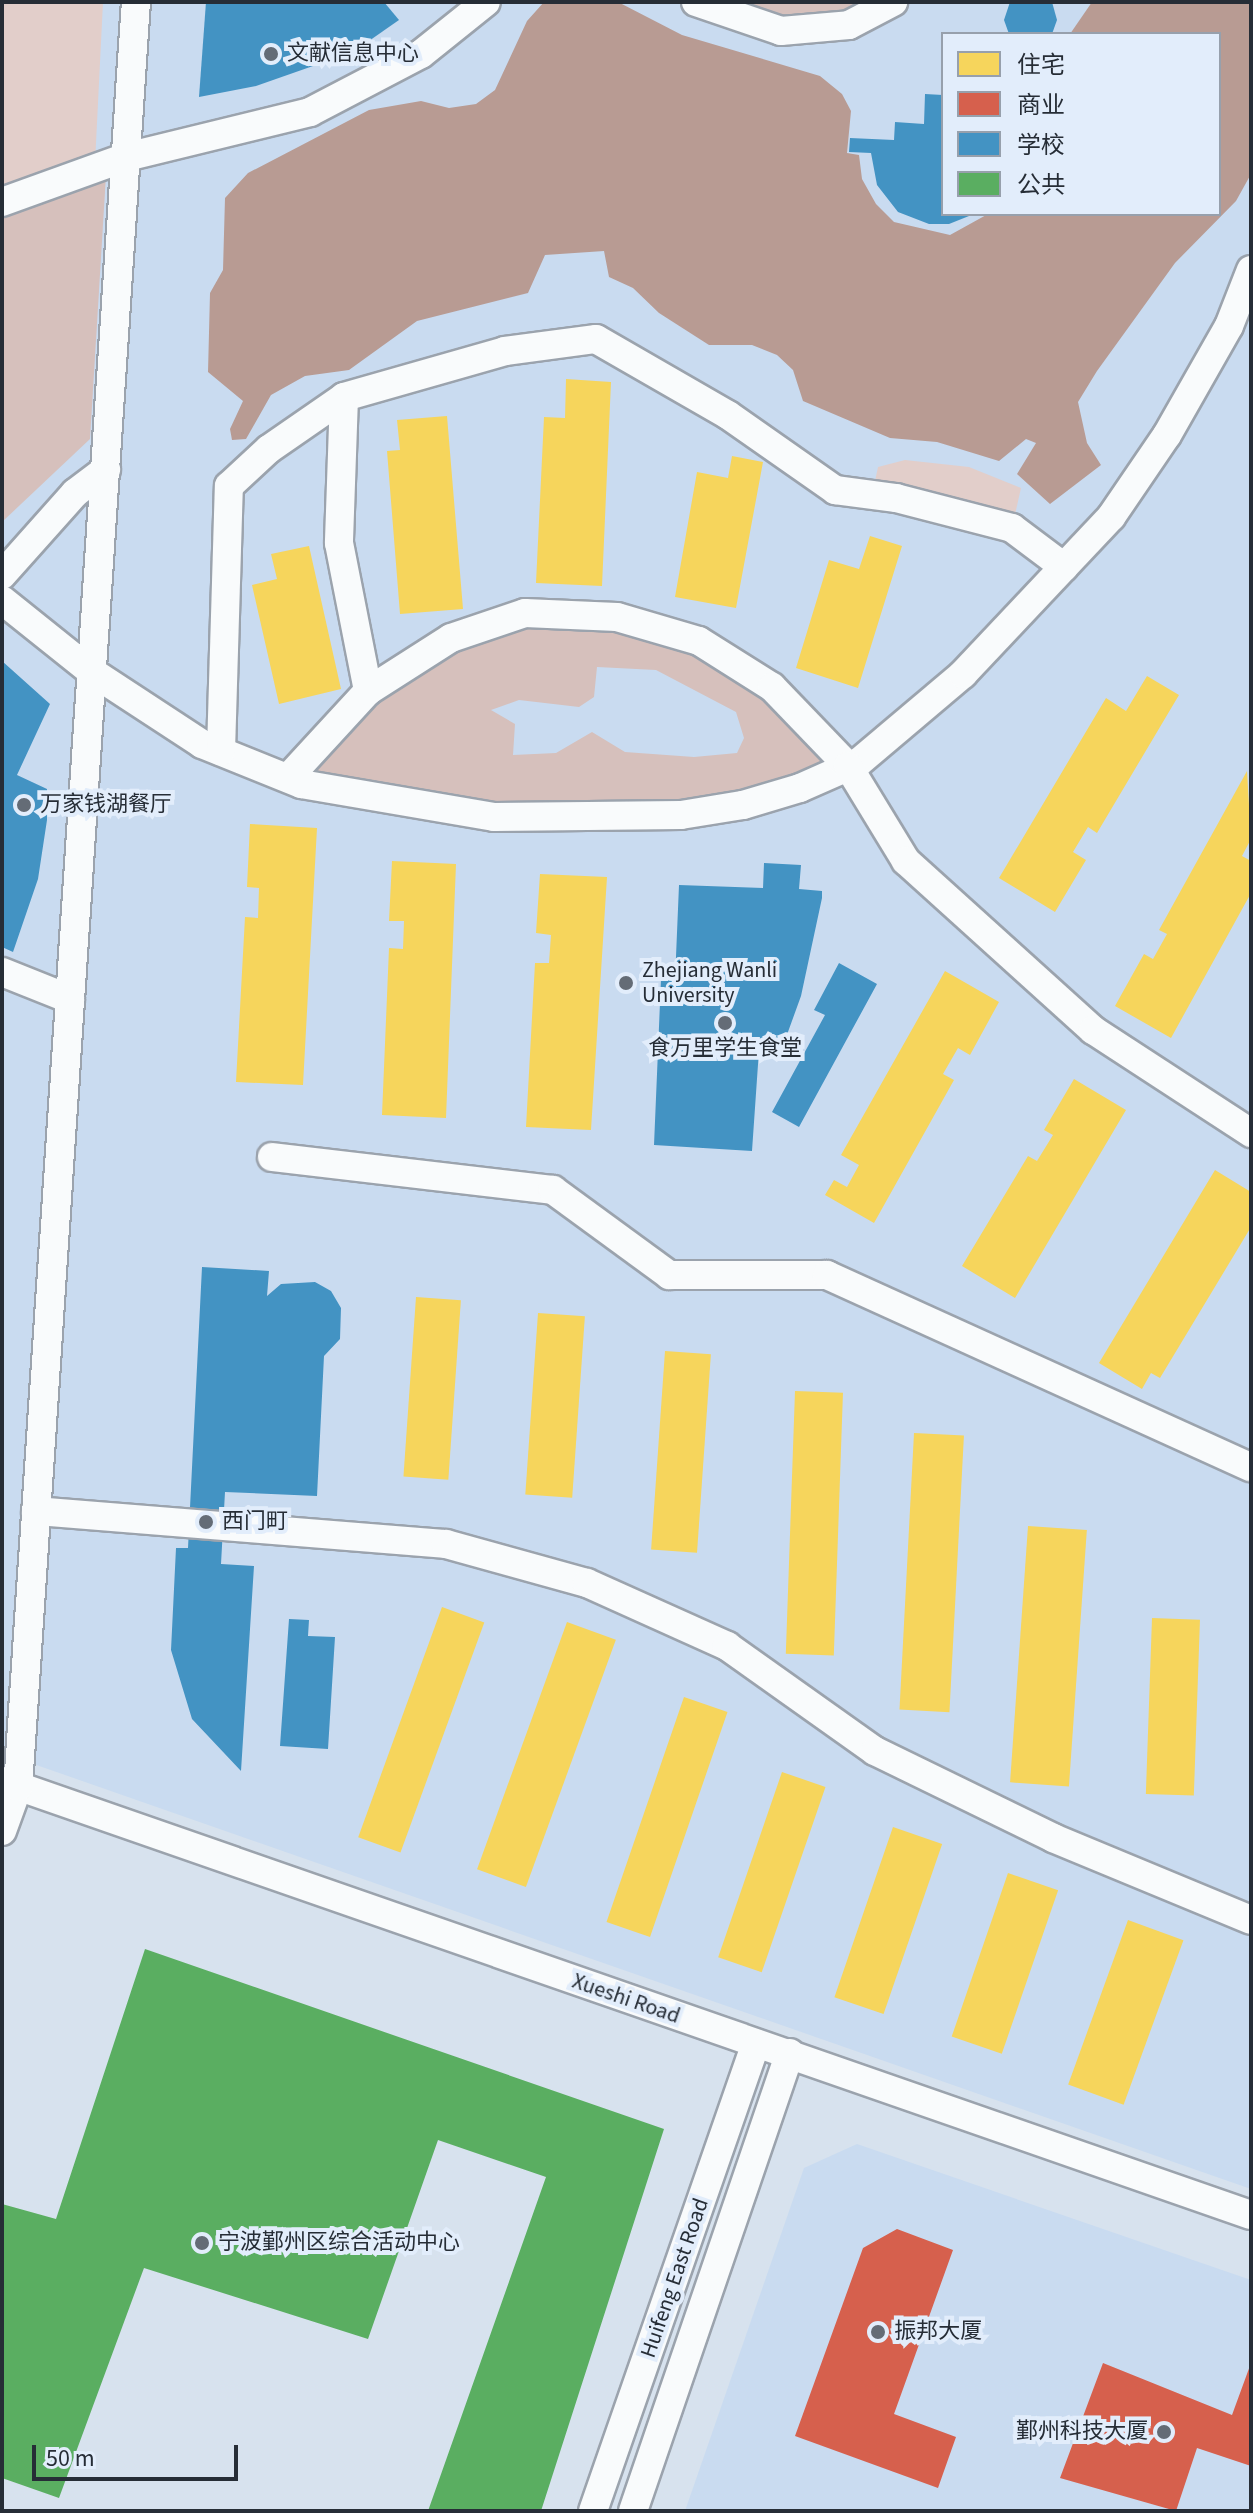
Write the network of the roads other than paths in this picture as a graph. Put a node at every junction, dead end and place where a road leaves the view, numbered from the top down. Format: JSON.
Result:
{"nodes":[{"id":1,"x":136,"y":2,"type":"edge"},
{"id":2,"x":486,"y":2,"type":"edge"},
{"id":3,"x":696,"y":2,"type":"edge"},
{"id":4,"x":893,"y":2,"type":"edge"},
{"id":5,"x":126,"y":157,"type":"junction"},
{"id":6,"x":2,"y":202,"type":"edge"},
{"id":7,"x":1250,"y":278,"type":"edge"},
{"id":8,"x":344,"y":397,"type":"junction"},
{"id":9,"x":106,"y":470,"type":"junction"},
{"id":10,"x":1064,"y":567,"type":"junction"},
{"id":11,"x":2,"y":575,"type":"edge"},
{"id":12,"x":2,"y":600,"type":"edge"},
{"id":13,"x":92,"y":672,"type":"junction"},
{"id":14,"x":368,"y":691,"type":"junction"},
{"id":15,"x":221,"y":751,"type":"junction"},
{"id":16,"x":848,"y":766,"type":"junction"},
{"id":17,"x":288,"y":778,"type":"junction"},
{"id":18,"x":2,"y":972,"type":"edge"},
{"id":19,"x":70,"y":999,"type":"junction"},
{"id":20,"x":1251,"y":1133,"type":"edge"},
{"id":21,"x":272,"y":1157,"type":"dead end"},
{"id":22,"x":1251,"y":1467,"type":"edge"},
{"id":23,"x":36,"y":1511,"type":"junction"},
{"id":24,"x":10,"y":1784,"type":"edge"},
{"id":25,"x":2,"y":1831,"type":"edge"},
{"id":26,"x":1251,"y":1920,"type":"edge"},
{"id":27,"x":756,"y":2044,"type":"junction"},
{"id":28,"x":790,"y":2053,"type":"junction"},
{"id":29,"x":1251,"y":2215,"type":"edge"},
{"id":30,"x":593,"y":2511,"type":"edge"},
{"id":31,"x":633,"y":2511,"type":"edge"}],
"edges":[{"from":1,"to":5,"type":"street"},
{"from":2,"to":5,"type":"street"},
{"from":3,"to":4,"type":"street"},
{"from":5,"to":6,"type":"street"},
{"from":5,"to":9,"type":"street"},
{"from":7,"to":10,"type":"street"},
{"from":8,"to":10,"type":"street"},
{"from":8,"to":14,"type":"street"},
{"from":8,"to":15,"type":"street"},
{"from":9,"to":11,"type":"street"},
{"from":9,"to":13,"type":"street"},
{"from":10,"to":16,"type":"street"},
{"from":12,"to":13,"type":"street"},
{"from":13,"to":15,"type":"street"},
{"from":13,"to":19,"type":"street"},
{"from":14,"to":16,"type":"street"},
{"from":14,"to":17,"type":"street"},
{"from":15,"to":17,"type":"street"},
{"from":16,"to":17,"type":"street"},
{"from":16,"to":20,"type":"street"},
{"from":18,"to":19,"type":"street"},
{"from":19,"to":23,"type":"street"},
{"from":21,"to":22,"type":"street"},
{"from":23,"to":24,"type":"street"},
{"from":23,"to":26,"type":"street"},
{"from":24,"to":25,"type":"street"},
{"from":24,"to":27,"type":"street","name":"Xueshi Road"},
{"from":27,"to":28,"type":"street","name":"Xueshi Road"},
{"from":27,"to":30,"type":"street","name":"Huifeng East Road"},
{"from":28,"to":29,"type":"street","name":"Xueshi Road"},
{"from":28,"to":31,"type":"street","name":"Huifeng East Road"}]}
